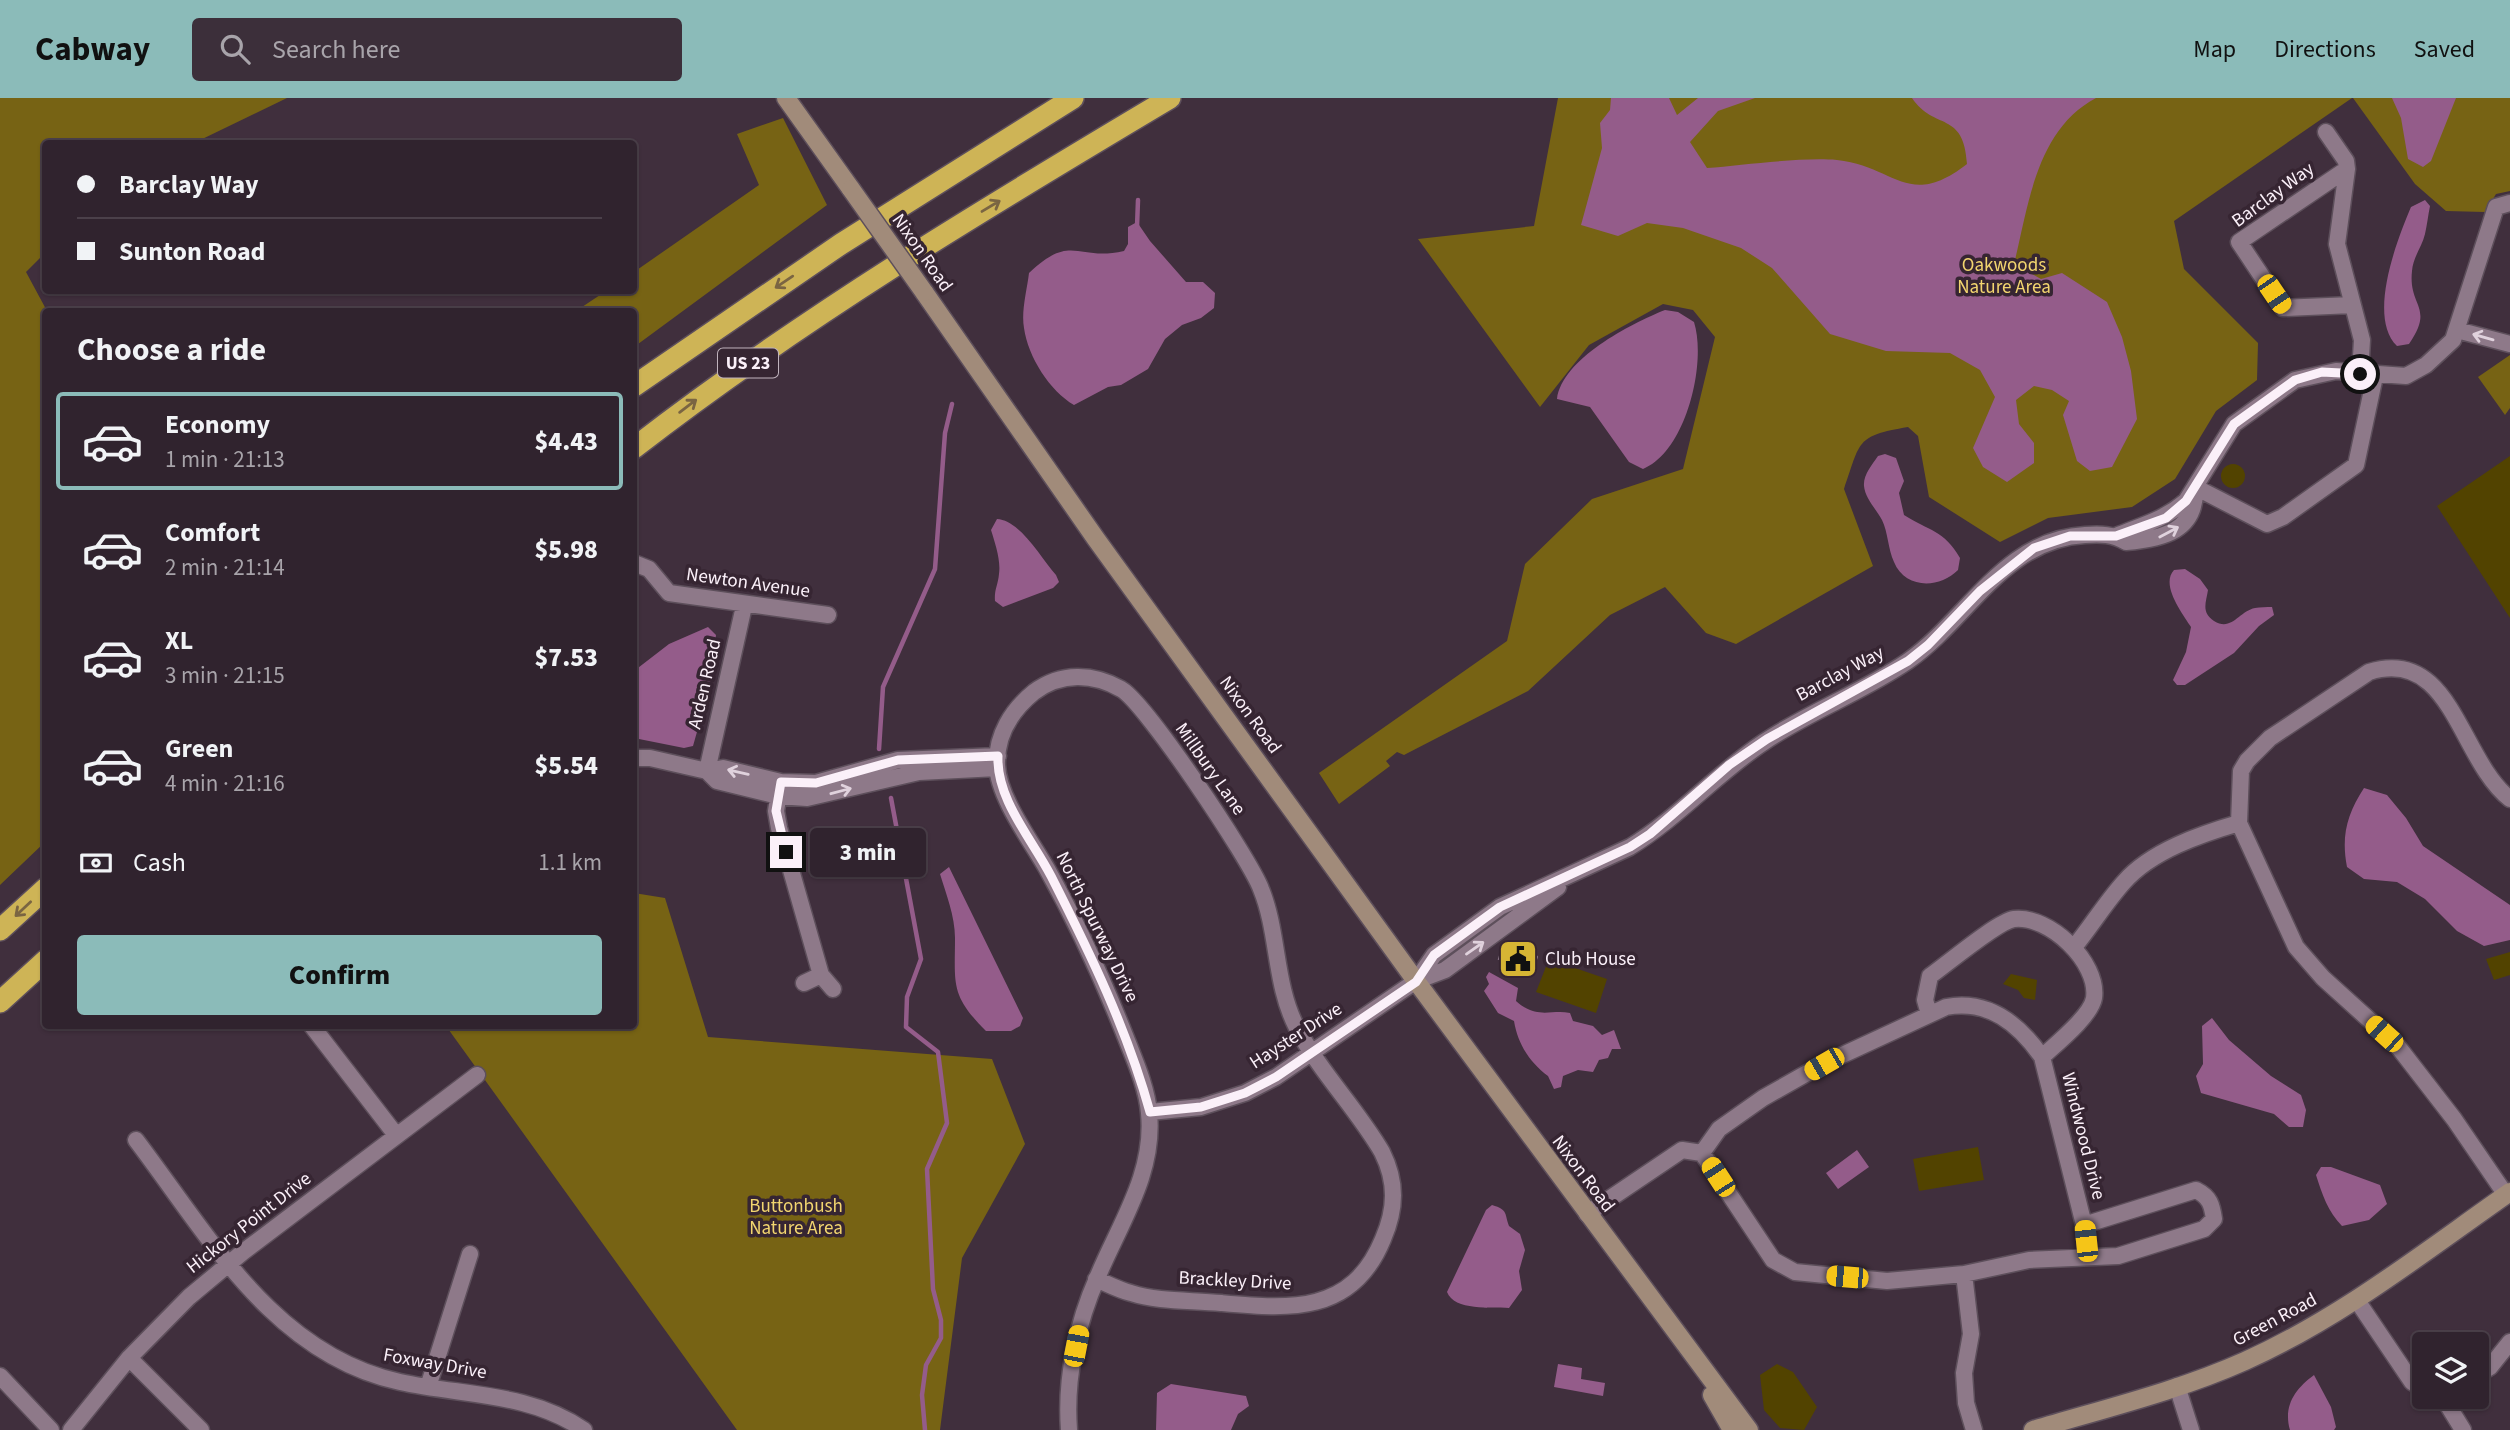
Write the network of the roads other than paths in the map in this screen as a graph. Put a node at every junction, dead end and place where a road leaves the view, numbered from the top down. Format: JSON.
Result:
{"nodes":[{"id":1,"x":786,"y":98,"type":"edge"},
{"id":2,"x":1073,"y":98,"type":"edge"},
{"id":3,"x":1170,"y":98,"type":"edge"},
{"id":4,"x":2326,"y":132,"type":"dead end"},
{"id":5,"x":2347,"y":169,"type":"junction"},
{"id":6,"x":2510,"y":203,"type":"edge"},
{"id":7,"x":2352,"y":305,"type":"junction"},
{"id":8,"x":2457,"y":330,"type":"junction"},
{"id":9,"x":2510,"y":344,"type":"edge"},
{"id":10,"x":2367,"y":375,"type":"junction"},
{"id":11,"x":637,"y":384,"type":"edge"},
{"id":12,"x":637,"y":446,"type":"edge"},
{"id":13,"x":2195,"y":487,"type":"junction"},
{"id":14,"x":637,"y":564,"type":"edge"},
{"id":15,"x":744,"y":606,"type":"junction"},
{"id":16,"x":828,"y":615,"type":"dead end"},
{"id":17,"x":637,"y":758,"type":"edge"},
{"id":18,"x":997,"y":762,"type":"junction"},
{"id":19,"x":707,"y":771,"type":"junction"},
{"id":20,"x":779,"y":789,"type":"junction"},
{"id":21,"x":2510,"y":799,"type":"edge"},
{"id":22,"x":2239,"y":823,"type":"junction"},
{"id":23,"x":42,"y":892,"type":"edge"},
{"id":24,"x":0,"y":930,"type":"edge"},
{"id":25,"x":2075,"y":946,"type":"junction"},
{"id":26,"x":42,"y":964,"type":"edge"},
{"id":27,"x":821,"y":975,"type":"junction"},
{"id":28,"x":1416,"y":982,"type":"junction"},
{"id":29,"x":804,"y":983,"type":"dead end"},
{"id":30,"x":833,"y":989,"type":"dead end"},
{"id":31,"x":0,"y":1002,"type":"edge"},
{"id":32,"x":1929,"y":1014,"type":"junction"},
{"id":33,"x":314,"y":1029,"type":"edge"},
{"id":34,"x":1311,"y":1051,"type":"junction"},
{"id":35,"x":2042,"y":1057,"type":"junction"},
{"id":36,"x":477,"y":1075,"type":"dead end"},
{"id":37,"x":1150,"y":1112,"type":"junction"},
{"id":38,"x":396,"y":1135,"type":"junction"},
{"id":39,"x":136,"y":1140,"type":"dead end"},
{"id":40,"x":1702,"y":1153,"type":"junction"},
{"id":41,"x":2508,"y":1194,"type":"edge"},
{"id":42,"x":1587,"y":1214,"type":"junction"},
{"id":43,"x":2084,"y":1226,"type":"junction"},
{"id":44,"x":470,"y":1254,"type":"dead end"},
{"id":45,"x":2087,"y":1257,"type":"junction"},
{"id":46,"x":230,"y":1263,"type":"junction"},
{"id":47,"x":1964,"y":1274,"type":"junction"},
{"id":48,"x":1096,"y":1279,"type":"junction"},
{"id":49,"x":2356,"y":1299,"type":"junction"},
{"id":50,"x":2510,"y":1342,"type":"edge"},
{"id":51,"x":1689,"y":1352,"type":"junction"},
{"id":52,"x":129,"y":1358,"type":"junction"},
{"id":53,"x":2489,"y":1368,"type":"edge"},
{"id":54,"x":0,"y":1376,"type":"edge"},
{"id":55,"x":2412,"y":1382,"type":"edge"},
{"id":56,"x":2177,"y":1386,"type":"junction"},
{"id":57,"x":428,"y":1387,"type":"junction"},
{"id":58,"x":2450,"y":1409,"type":"edge"},
{"id":59,"x":51,"y":1430,"type":"edge"},
{"id":60,"x":71,"y":1430,"type":"edge"},
{"id":61,"x":201,"y":1430,"type":"edge"},
{"id":62,"x":584,"y":1430,"type":"edge"},
{"id":63,"x":1069,"y":1430,"type":"edge"},
{"id":64,"x":1732,"y":1430,"type":"edge"},
{"id":65,"x":1749,"y":1430,"type":"edge"},
{"id":66,"x":1974,"y":1430,"type":"edge"},
{"id":67,"x":2033,"y":1430,"type":"edge"},
{"id":68,"x":2191,"y":1430,"type":"edge"},
{"id":69,"x":2463,"y":1430,"type":"edge"}],
"edges":[{"from":1,"to":28,"type":"main road","name":"Nixon Road","bridge":true},
{"from":2,"to":11,"type":"highway","number":"US 23","one_way":true},
{"from":12,"to":3,"type":"highway","number":"US 23","one_way":true},
{"from":4,"to":5,"type":"street"},
{"from":5,"to":7,"type":"street","name":"Barclay Way"},
{"from":5,"to":7,"type":"street","name":"Barclay Way"},
{"from":6,"to":8,"type":"street","name":"Barclay Way"},
{"from":7,"to":10,"type":"street","name":"Barclay Way"},
{"from":9,"to":8,"type":"street","one_way":true},
{"from":8,"to":10,"type":"street","name":"Barclay Way"},
{"from":10,"to":13,"type":"street","name":"Barclay Way"},
{"from":10,"to":13,"type":"street","name":"Barclay Way"},
{"from":13,"to":28,"type":"street","name":"Barclay Way"},
{"from":14,"to":15,"type":"street","name":"Newton Avenue"},
{"from":15,"to":16,"type":"street","name":"Newton Avenue"},
{"from":15,"to":19,"type":"street","name":"Arden Road"},
{"from":17,"to":19,"type":"street"},
{"from":18,"to":20,"type":"street"},
{"from":18,"to":34,"type":"street","name":"Millbury Lane"},
{"from":18,"to":37,"type":"street","name":"North Spurway Drive"},
{"from":19,"to":20,"type":"street"},
{"from":20,"to":27,"type":"street"},
{"from":21,"to":22,"type":"street"},
{"from":22,"to":25,"type":"street"},
{"from":22,"to":41,"type":"street"},
{"from":23,"to":24,"type":"highway","one_way":true},
{"from":25,"to":32,"type":"street"},
{"from":25,"to":35,"type":"street","name":"Windwood Drive"},
{"from":26,"to":31,"type":"highway"},
{"from":27,"to":29,"type":"street"},
{"from":27,"to":30,"type":"street"},
{"from":28,"to":34,"type":"street","name":"Hayster Drive"},
{"from":28,"to":42,"type":"main road","name":"Nixon Road"},
{"from":32,"to":35,"type":"street","name":"Windwood Drive"},
{"from":32,"to":40,"type":"street","name":"Windwood Drive"},
{"from":33,"to":38,"type":"street"},
{"from":34,"to":37,"type":"street","name":"Hayster Drive"},
{"from":34,"to":48,"type":"street","name":"Brackley Drive"},
{"from":35,"to":43,"type":"street","name":"Windwood Drive"},
{"from":36,"to":38,"type":"street","name":"Hickory Point Drive"},
{"from":37,"to":48,"type":"street","name":"North Spurway Drive"},
{"from":38,"to":46,"type":"street","name":"Hickory Point Drive"},
{"from":39,"to":46,"type":"street","name":"Foxway Drive"},
{"from":40,"to":42,"type":"street"},
{"from":40,"to":47,"type":"street","name":"Windwood Drive"},
{"from":41,"to":49,"type":"main road","name":"Green Road"},
{"from":42,"to":51,"type":"main road","name":"Nixon Road"},
{"from":43,"to":45,"type":"street","name":"Windwood Drive"},
{"from":43,"to":45,"type":"street","name":"Windwood Drive"},
{"from":44,"to":57,"type":"street"},
{"from":45,"to":47,"type":"street","name":"Windwood Drive"},
{"from":46,"to":52,"type":"street","name":"Hickory Point Drive"},
{"from":46,"to":57,"type":"street","name":"Foxway Drive"},
{"from":47,"to":66,"type":"street"},
{"from":48,"to":63,"type":"street","name":"North Spurway Drive"},
{"from":49,"to":55,"type":"street"},
{"from":49,"to":56,"type":"main road","name":"Green Road"},
{"from":50,"to":53,"type":"street"},
{"from":51,"to":64,"type":"main road","name":"Nixon Road"},
{"from":51,"to":65,"type":"main road","name":"Nixon Road"},
{"from":52,"to":60,"type":"street","name":"Hickory Point Drive"},
{"from":52,"to":61,"type":"street"},
{"from":54,"to":59,"type":"street"},
{"from":56,"to":67,"type":"main road","name":"Green Road"},
{"from":56,"to":68,"type":"street"},
{"from":57,"to":62,"type":"street","name":"Foxway Drive"},
{"from":58,"to":69,"type":"street"}]}
